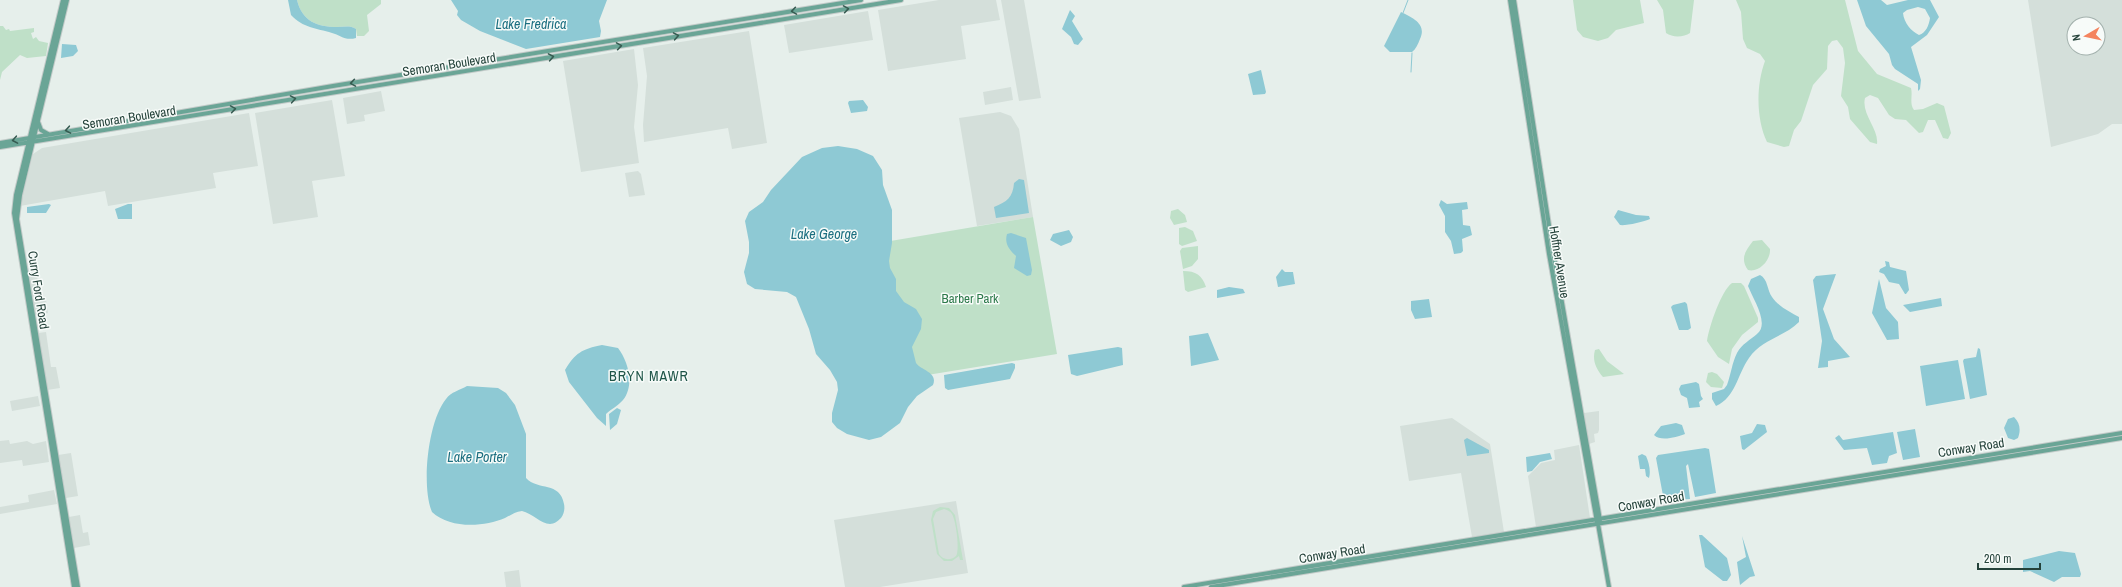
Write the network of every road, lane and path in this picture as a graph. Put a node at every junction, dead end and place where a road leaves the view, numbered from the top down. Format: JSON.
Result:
{"nodes":[{"id":1,"x":63,"y":0,"type":"edge"},
{"id":2,"x":67,"y":0,"type":"edge"},
{"id":3,"x":861,"y":0,"type":"edge"},
{"id":4,"x":901,"y":0,"type":"edge"},
{"id":5,"x":1512,"y":0,"type":"edge"},
{"id":6,"x":810,"y":8,"type":"junction"},
{"id":7,"x":766,"y":15,"type":"junction"},
{"id":8,"x":799,"y":16,"type":"junction"},
{"id":9,"x":736,"y":20,"type":"junction"},
{"id":10,"x":756,"y":23,"type":"junction"},
{"id":11,"x":717,"y":29,"type":"junction"},
{"id":12,"x":580,"y":45,"type":"junction"},
{"id":13,"x":565,"y":54,"type":"junction"},
{"id":14,"x":50,"y":64,"type":"junction"},
{"id":15,"x":1527,"y":102,"type":"junction"},
{"id":16,"x":199,"y":109,"type":"junction"},
{"id":17,"x":167,"y":114,"type":"junction"},
{"id":18,"x":190,"y":117,"type":"junction"},
{"id":19,"x":38,"y":122,"type":"junction"},
{"id":20,"x":122,"y":122,"type":"junction"},
{"id":21,"x":1534,"y":122,"type":"junction"},
{"id":22,"x":130,"y":127,"type":"junction"},
{"id":23,"x":110,"y":130,"type":"junction"},
{"id":24,"x":49,"y":134,"type":"junction"},
{"id":25,"x":32,"y":137,"type":"junction"},
{"id":26,"x":0,"y":143,"type":"edge"},
{"id":27,"x":30,"y":143,"type":"junction"},
{"id":28,"x":0,"y":147,"type":"edge"},
{"id":29,"x":1534,"y":147,"type":"junction"},
{"id":30,"x":1541,"y":170,"type":"junction"},
{"id":31,"x":15,"y":201,"type":"junction"},
{"id":32,"x":17,"y":219,"type":"junction"},
{"id":33,"x":1549,"y":243,"type":"junction"},
{"id":34,"x":1563,"y":327,"type":"junction"},
{"id":35,"x":1580,"y":425,"type":"junction"},
{"id":36,"x":2122,"y":433,"type":"edge"},
{"id":37,"x":2122,"y":438,"type":"edge"},
{"id":38,"x":2002,"y":453,"type":"junction"},
{"id":39,"x":1994,"y":458,"type":"junction"},
{"id":40,"x":1753,"y":496,"type":"junction"},
{"id":41,"x":1684,"y":505,"type":"junction"},
{"id":42,"x":1672,"y":507,"type":"junction"},
{"id":43,"x":1647,"y":511,"type":"junction"},
{"id":44,"x":1677,"y":511,"type":"junction"},
{"id":45,"x":1641,"y":517,"type":"junction"},
{"id":46,"x":1598,"y":521,"type":"junction"},
{"id":47,"x":1539,"y":531,"type":"junction"},
{"id":48,"x":1259,"y":575,"type":"junction"},
{"id":49,"x":1238,"y":578,"type":"junction"},
{"id":50,"x":1244,"y":582,"type":"junction"},
{"id":51,"x":1210,"y":585,"type":"edge"},
{"id":52,"x":1225,"y":585,"type":"junction"},
{"id":53,"x":74,"y":587,"type":"edge"},
{"id":54,"x":78,"y":587,"type":"edge"},
{"id":55,"x":1184,"y":587,"type":"edge"},
{"id":56,"x":1203,"y":587,"type":"edge"},
{"id":57,"x":1609,"y":587,"type":"edge"}],
"edges":[{"from":1,"to":14,"type":"main road"},
{"from":2,"to":14,"type":"main road","name":"Curry Ford Road"},
{"from":3,"to":6,"type":"main road","name":"Semoran Boulevard"},
{"from":8,"to":4,"type":"main road","name":"Semoran Boulevard","one_way":true},
{"from":5,"to":15,"type":"main road","name":"Hoffner Avenue"},
{"from":5,"to":21,"type":"main road","name":"Hoffner Avenue"},
{"from":6,"to":7,"type":"main road","name":"Semoran Boulevard","one_way":true},
{"from":6,"to":8,"type":"main road"},
{"from":7,"to":9,"type":"main road","name":"Semoran Boulevard"},
{"from":7,"to":10,"type":"main road"},
{"from":8,"to":10,"type":"main road","name":"Semoran Boulevard"},
{"from":9,"to":11,"type":"main road"},
{"from":9,"to":12,"type":"main road","name":"Semoran Boulevard"},
{"from":10,"to":11,"type":"main road","name":"Semoran Boulevard"},
{"from":13,"to":11,"type":"main road","name":"Semoran Boulevard","one_way":true},
{"from":12,"to":13,"type":"main road"},
{"from":12,"to":16,"type":"main road","name":"Semoran Boulevard","one_way":true},
{"from":18,"to":13,"type":"main road","name":"Semoran Boulevard","one_way":true},
{"from":14,"to":19,"type":"main road","name":"Curry Ford Road"},
{"from":14,"to":25,"type":"main road","name":"Curry Ford Road"},
{"from":15,"to":21,"type":"main road"},
{"from":15,"to":29,"type":"main road","name":"Hoffner Avenue"},
{"from":16,"to":17,"type":"main road","name":"Semoran Boulevard"},
{"from":16,"to":18,"type":"main road"},
{"from":17,"to":20,"type":"main road","name":"Semoran Boulevard"},
{"from":17,"to":22,"type":"main road"},
{"from":18,"to":22,"type":"main road","name":"Semoran Boulevard"},
{"from":19,"to":24,"type":"main road"},
{"from":19,"to":25,"type":"main road","name":"Curry Ford Road"},
{"from":20,"to":23,"type":"main road"},
{"from":20,"to":24,"type":"main road","name":"Semoran Boulevard","one_way":true},
{"from":21,"to":30,"type":"main road","name":"Hoffner Avenue"},
{"from":22,"to":23,"type":"main road","name":"Semoran Boulevard"},
{"from":23,"to":27,"type":"main road","name":"Semoran Boulevard"},
{"from":24,"to":25,"type":"main road","name":"Semoran Boulevard"},
{"from":25,"to":26,"type":"main road","name":"Semoran Boulevard","one_way":true},
{"from":25,"to":27,"type":"main road","name":"Curry Ford Road"},
{"from":27,"to":28,"type":"main road","name":"Semoran Boulevard"},
{"from":27,"to":31,"type":"main road","name":"Curry Ford Road"},
{"from":27,"to":32,"type":"main road","name":"Curry Ford Road"},
{"from":29,"to":30,"type":"main road"},
{"from":29,"to":33,"type":"main road","name":"Hoffner Avenue"},
{"from":30,"to":33,"type":"main road","name":"Hoffner Avenue"},
{"from":31,"to":32,"type":"main road"},
{"from":31,"to":53,"type":"main road","name":"Curry Ford Road"},
{"from":32,"to":54,"type":"main road","name":"Curry Ford Road"},
{"from":33,"to":34,"type":"main road","name":"Hoffner Avenue"},
{"from":33,"to":34,"type":"main road","name":"Hoffner Avenue"},
{"from":34,"to":35,"type":"main road","name":"Hoffner Avenue"},
{"from":34,"to":35,"type":"main road","name":"Hoffner Avenue"},
{"from":35,"to":46,"type":"main road","name":"Hoffner Avenue"},
{"from":35,"to":46,"type":"main road","name":"Hoffner Avenue"},
{"from":36,"to":38,"type":"main road","name":"Conway Road"},
{"from":37,"to":39,"type":"main road","name":"Conway Road"},
{"from":38,"to":39,"type":"main road"},
{"from":38,"to":40,"type":"main road","name":"Conway Road"},
{"from":39,"to":40,"type":"main road","name":"Conway Road"},
{"from":40,"to":41,"type":"main road","name":"Conway Road"},
{"from":40,"to":44,"type":"main road","name":"Conway Road"},
{"from":41,"to":42,"type":"main road","name":"Conway Road"},
{"from":41,"to":44,"type":"main road"},
{"from":42,"to":43,"type":"main road","name":"Conway Road"},
{"from":42,"to":44,"type":"main road"},
{"from":43,"to":45,"type":"main road"},
{"from":43,"to":46,"type":"main road","name":"Conway Road"},
{"from":44,"to":45,"type":"main road","name":"Conway Road"},
{"from":45,"to":46,"type":"main road","name":"Conway Road"},
{"from":46,"to":47,"type":"main road","name":"Conway Road"},
{"from":46,"to":47,"type":"main road","name":"Conway Road"},
{"from":46,"to":57,"type":"main road","name":"Hoffner Avenue"},
{"from":47,"to":48,"type":"main road","name":"Conway Road"},
{"from":47,"to":50,"type":"main road","name":"Conway Road"},
{"from":48,"to":49,"type":"main road","name":"Conway Road"},
{"from":48,"to":50,"type":"main road"},
{"from":49,"to":51,"type":"main road","name":"Conway Road"},
{"from":49,"to":52,"type":"main road"},
{"from":50,"to":52,"type":"main road","name":"Conway Road"},
{"from":51,"to":52,"type":"main road","name":"Conway Road"},
{"from":51,"to":55,"type":"main road","name":"Conway Road"},
{"from":51,"to":56,"type":"main road"}]}
